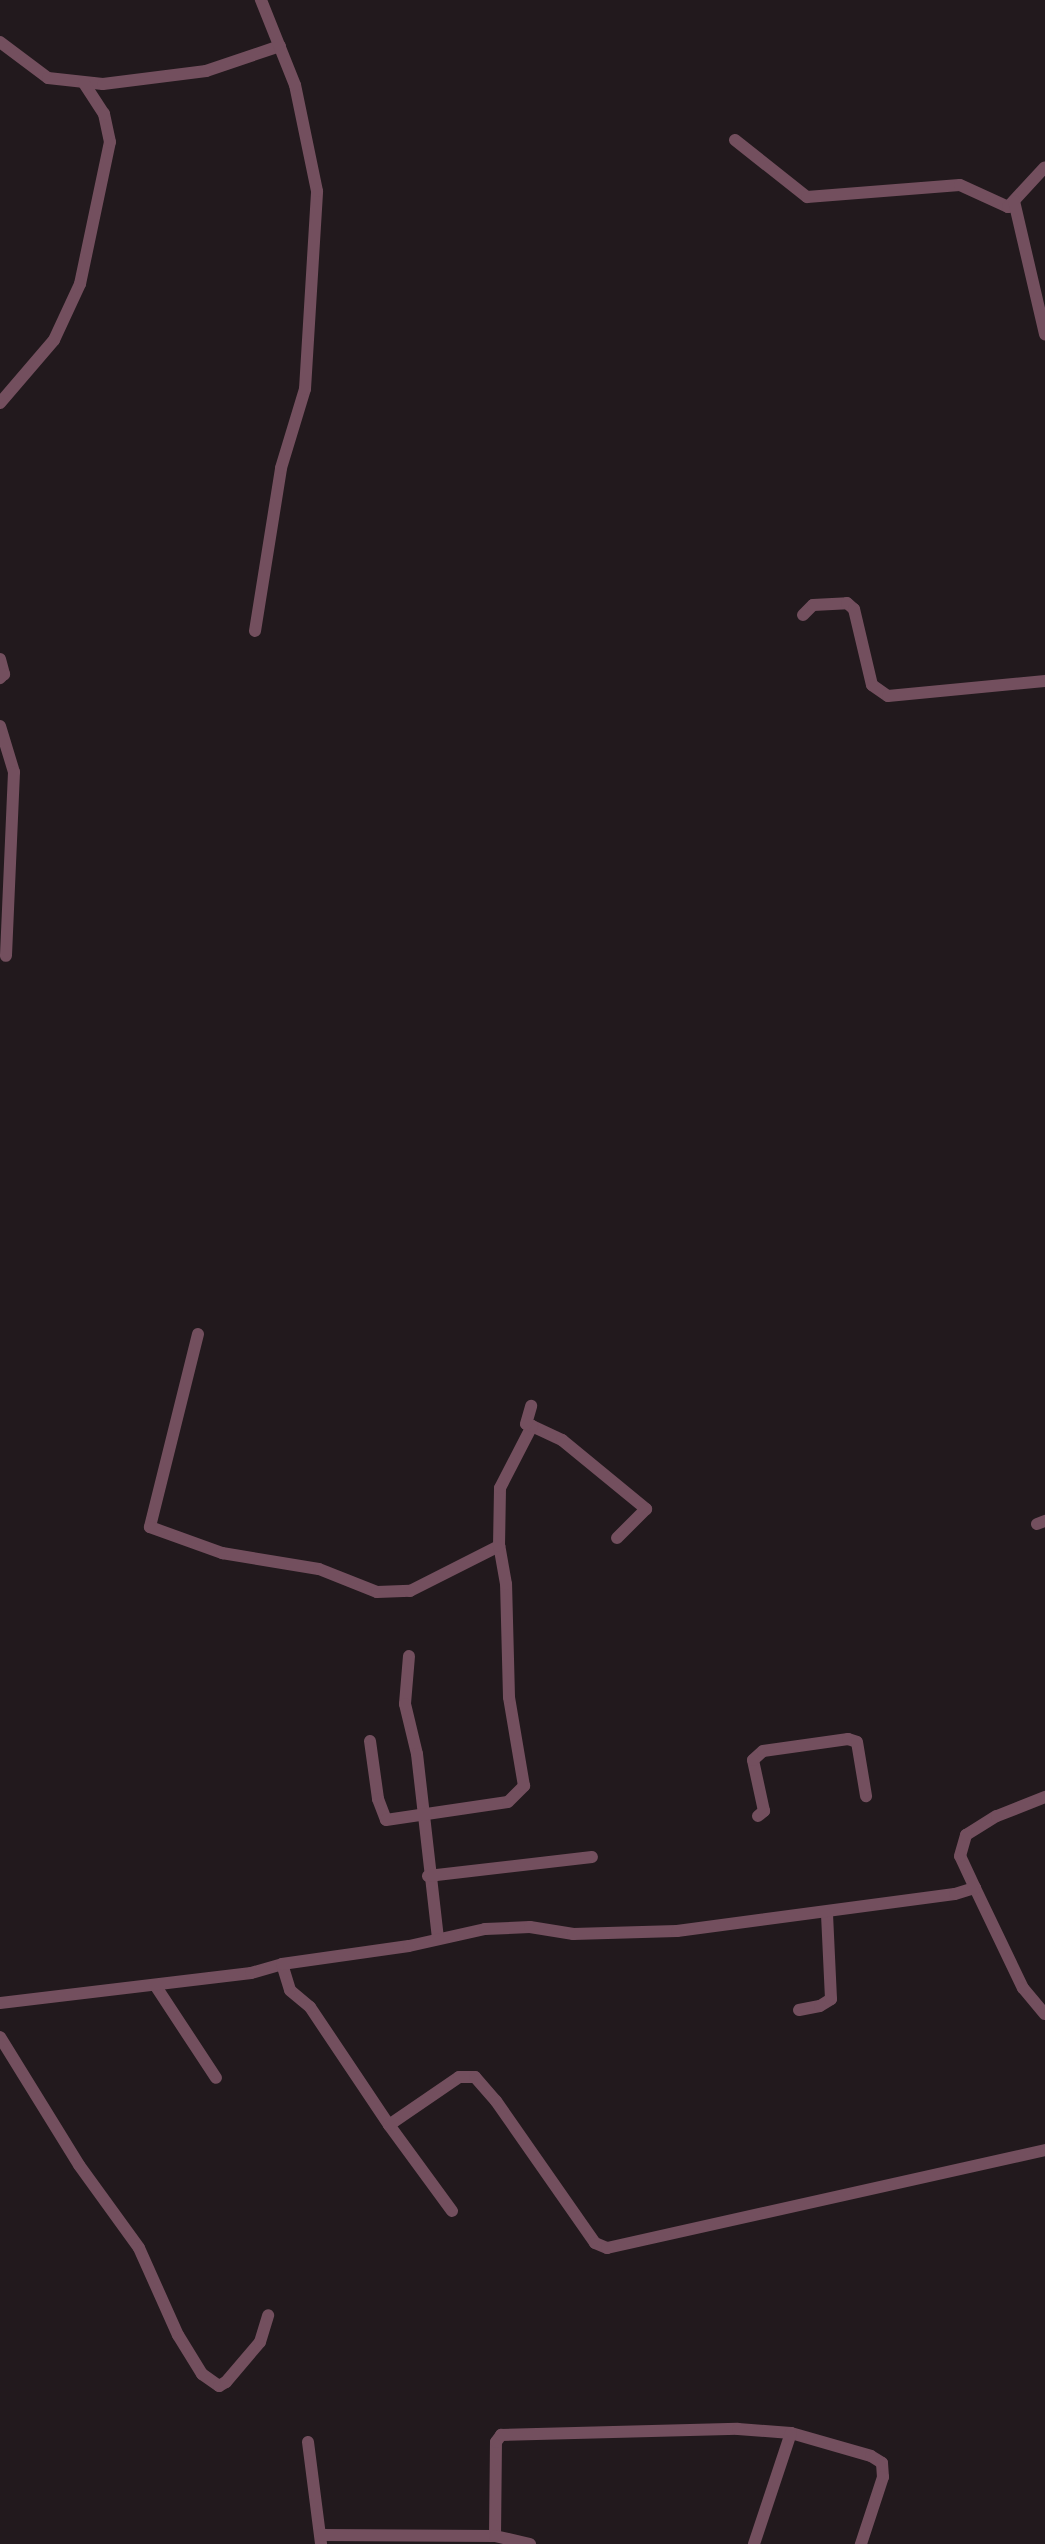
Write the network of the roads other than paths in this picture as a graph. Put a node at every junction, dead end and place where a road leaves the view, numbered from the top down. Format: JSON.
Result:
{"nodes":[{"id":1,"x":261,"y":0,"type":"edge"},
{"id":2,"x":0,"y":42,"type":"edge"},
{"id":3,"x":280,"y":46,"type":"junction"},
{"id":4,"x":84,"y":83,"type":"junction"},
{"id":5,"x":735,"y":140,"type":"dead end"},
{"id":6,"x":1045,"y":167,"type":"edge"},
{"id":7,"x":1014,"y":201,"type":"junction"},
{"id":8,"x":1045,"y":334,"type":"edge"},
{"id":9,"x":1,"y":400,"type":"edge"},
{"id":10,"x":803,"y":615,"type":"dead end"},
{"id":11,"x":255,"y":631,"type":"dead end"},
{"id":12,"x":0,"y":659,"type":"edge"},
{"id":13,"x":0,"y":678,"type":"edge"},
{"id":14,"x":1045,"y":681,"type":"edge"},
{"id":15,"x":0,"y":726,"type":"edge"},
{"id":16,"x":6,"y":956,"type":"dead end"},
{"id":17,"x":198,"y":1334,"type":"dead end"},
{"id":18,"x":531,"y":1405,"type":"dead end"},
{"id":19,"x":532,"y":1426,"type":"junction"},
{"id":20,"x":617,"y":1538,"type":"dead end"},
{"id":21,"x":499,"y":1546,"type":"junction"},
{"id":22,"x":409,"y":1656,"type":"dead end"},
{"id":23,"x":370,"y":1741,"type":"dead end"},
{"id":24,"x":866,"y":1796,"type":"dead end"},
{"id":25,"x":1045,"y":1797,"type":"edge"},
{"id":26,"x":758,"y":1816,"type":"dead end"},
{"id":27,"x":421,"y":1817,"type":"junction"},
{"id":28,"x":592,"y":1857,"type":"dead end"},
{"id":29,"x":428,"y":1877,"type":"junction"},
{"id":30,"x":975,"y":1888,"type":"junction"},
{"id":31,"x":827,"y":1913,"type":"junction"},
{"id":32,"x":439,"y":1939,"type":"junction"},
{"id":33,"x":282,"y":1964,"type":"junction"},
{"id":34,"x":155,"y":1985,"type":"junction"},
{"id":35,"x":0,"y":2003,"type":"edge"},
{"id":36,"x":799,"y":2010,"type":"dead end"},
{"id":37,"x":1045,"y":2014,"type":"edge"},
{"id":38,"x":0,"y":2037,"type":"edge"},
{"id":39,"x":216,"y":2078,"type":"dead end"},
{"id":40,"x":389,"y":2125,"type":"junction"},
{"id":41,"x":1045,"y":2150,"type":"edge"},
{"id":42,"x":452,"y":2211,"type":"dead end"},
{"id":43,"x":268,"y":2315,"type":"dead end"},
{"id":44,"x":791,"y":2432,"type":"junction"},
{"id":45,"x":308,"y":2442,"type":"dead end"},
{"id":46,"x":495,"y":2536,"type":"junction"},
{"id":47,"x":321,"y":2539,"type":"edge"},
{"id":48,"x":530,"y":2544,"type":"edge"},
{"id":49,"x":754,"y":2544,"type":"edge"},
{"id":50,"x":861,"y":2544,"type":"edge"}],
"edges":[{"from":1,"to":3,"type":"street"},
{"from":2,"to":4,"type":"street"},
{"from":3,"to":4,"type":"street"},
{"from":3,"to":11,"type":"street"},
{"from":4,"to":9,"type":"street"},
{"from":5,"to":7,"type":"street"},
{"from":6,"to":7,"type":"street"},
{"from":7,"to":8,"type":"street"},
{"from":10,"to":14,"type":"street"},
{"from":12,"to":13,"type":"street"},
{"from":15,"to":16,"type":"street"},
{"from":17,"to":21,"type":"street"},
{"from":18,"to":19,"type":"street"},
{"from":19,"to":20,"type":"street"},
{"from":19,"to":21,"type":"street"},
{"from":21,"to":27,"type":"street"},
{"from":22,"to":27,"type":"street"},
{"from":23,"to":27,"type":"street"},
{"from":24,"to":26,"type":"street"},
{"from":25,"to":30,"type":"street"},
{"from":27,"to":29,"type":"street"},
{"from":28,"to":29,"type":"street"},
{"from":29,"to":32,"type":"street"},
{"from":30,"to":31,"type":"street"},
{"from":30,"to":37,"type":"street"},
{"from":31,"to":32,"type":"street"},
{"from":31,"to":36,"type":"street"},
{"from":32,"to":33,"type":"street"},
{"from":33,"to":34,"type":"street"},
{"from":33,"to":40,"type":"street"},
{"from":34,"to":35,"type":"street"},
{"from":34,"to":39,"type":"street"},
{"from":38,"to":43,"type":"street"},
{"from":40,"to":41,"type":"street"},
{"from":40,"to":42,"type":"street"},
{"from":44,"to":46,"type":"street"},
{"from":44,"to":49,"type":"street"},
{"from":44,"to":50,"type":"street"},
{"from":45,"to":47,"type":"street"},
{"from":46,"to":47,"type":"street"},
{"from":46,"to":48,"type":"street"}]}
